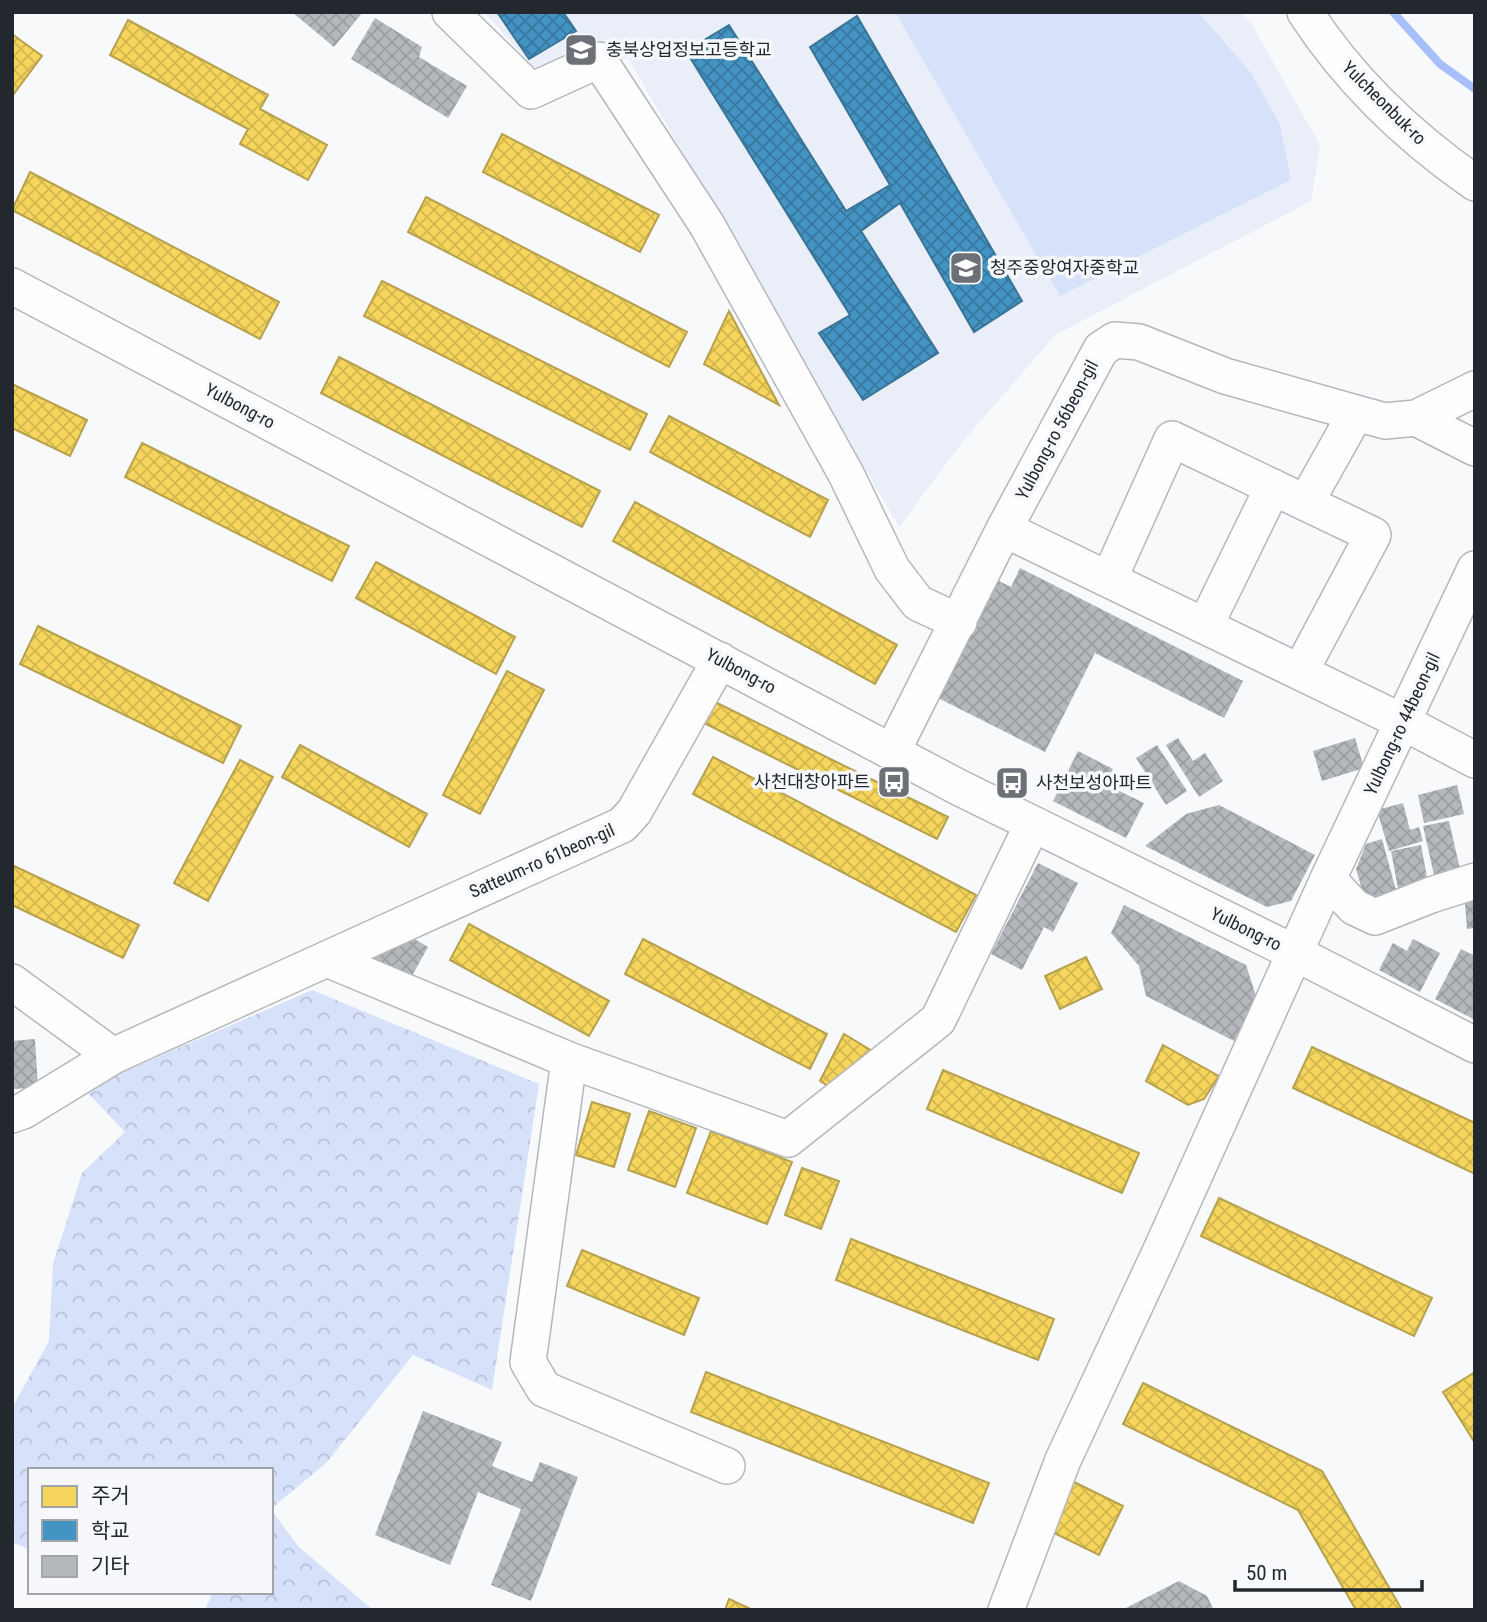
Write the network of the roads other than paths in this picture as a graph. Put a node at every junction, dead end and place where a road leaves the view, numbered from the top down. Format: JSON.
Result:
{"nodes":[{"id":1,"x":450,"y":12,"type":"edge"},
{"id":2,"x":1305,"y":12,"type":"edge"},
{"id":3,"x":1475,"y":183,"type":"edge"},
{"id":4,"x":12,"y":286,"type":"edge"},
{"id":5,"x":1475,"y":389,"type":"edge"},
{"id":6,"x":1356,"y":413,"type":"junction"},
{"id":7,"x":1416,"y":418,"type":"junction"},
{"id":8,"x":1475,"y":449,"type":"edge"},
{"id":9,"x":1273,"y":487,"type":"junction"},
{"id":10,"x":1306,"y":502,"type":"junction"},
{"id":11,"x":1004,"y":528,"type":"junction"},
{"id":12,"x":1475,"y":569,"type":"edge"},
{"id":13,"x":1109,"y":579,"type":"junction"},
{"id":14,"x":958,"y":622,"type":"junction"},
{"id":15,"x":1205,"y":626,"type":"junction"},
{"id":16,"x":720,"y":660,"type":"junction"},
{"id":17,"x":1300,"y":672,"type":"junction"},
{"id":18,"x":1403,"y":722,"type":"junction"},
{"id":19,"x":891,"y":752,"type":"junction"},
{"id":20,"x":1475,"y":760,"type":"edge"},
{"id":21,"x":1032,"y":825,"type":"junction"},
{"id":22,"x":1328,"y":879,"type":"junction"},
{"id":23,"x":1475,"y":881,"type":"edge"},
{"id":24,"x":1295,"y":953,"type":"junction"},
{"id":25,"x":327,"y":959,"type":"junction"},
{"id":26,"x":12,"y":982,"type":"edge"},
{"id":27,"x":1475,"y":1045,"type":"edge"},
{"id":28,"x":113,"y":1056,"type":"junction"},
{"id":29,"x":569,"y":1060,"type":"junction"},
{"id":30,"x":12,"y":1115,"type":"edge"},
{"id":31,"x":727,"y":1466,"type":"dead end"},
{"id":32,"x":1006,"y":1610,"type":"edge"}],
"edges":[{"from":1,"to":14,"type":"street"},
{"from":2,"to":3,"type":"street","name":"Yulcheonbuk-ro"},
{"from":4,"to":16,"type":"street","name":"Yulbong-ro"},
{"from":5,"to":7,"type":"street"},
{"from":6,"to":7,"type":"street","name":"Yulbong-ro 56beon-gil"},
{"from":6,"to":10,"type":"street"},
{"from":6,"to":11,"type":"street","name":"Yulbong-ro 56beon-gil"},
{"from":7,"to":8,"type":"street"},
{"from":9,"to":10,"type":"street"},
{"from":9,"to":13,"type":"street"},
{"from":9,"to":15,"type":"street"},
{"from":10,"to":17,"type":"street"},
{"from":11,"to":13,"type":"street"},
{"from":11,"to":14,"type":"street","name":"Yulbong-ro 56beon-gil"},
{"from":12,"to":18,"type":"street","name":"Yulbong-ro 44beon-gil"},
{"from":13,"to":15,"type":"street"},
{"from":14,"to":19,"type":"street","name":"Yulbong-ro 56beon-gil"},
{"from":15,"to":17,"type":"street"},
{"from":16,"to":19,"type":"street","name":"Yulbong-ro"},
{"from":16,"to":25,"type":"street","name":"Satteum-ro 61beon-gil"},
{"from":17,"to":18,"type":"street"},
{"from":18,"to":20,"type":"street"},
{"from":18,"to":22,"type":"street","name":"Yulbong-ro 44beon-gil"},
{"from":19,"to":21,"type":"street","name":"Yulbong-ro"},
{"from":21,"to":24,"type":"street","name":"Yulbong-ro"},
{"from":21,"to":29,"type":"street"},
{"from":22,"to":23,"type":"street"},
{"from":22,"to":24,"type":"street","name":"Yulbong-ro 44beon-gil"},
{"from":24,"to":27,"type":"street","name":"Yulbong-ro"},
{"from":24,"to":32,"type":"street","name":"Yulbong-ro 44beon-gil"},
{"from":25,"to":28,"type":"street","name":"Satteum-ro 61beon-gil"},
{"from":25,"to":29,"type":"street"},
{"from":26,"to":28,"type":"street"},
{"from":28,"to":30,"type":"street","name":"Satteum-ro 61beon-gil"},
{"from":29,"to":31,"type":"street"}]}
